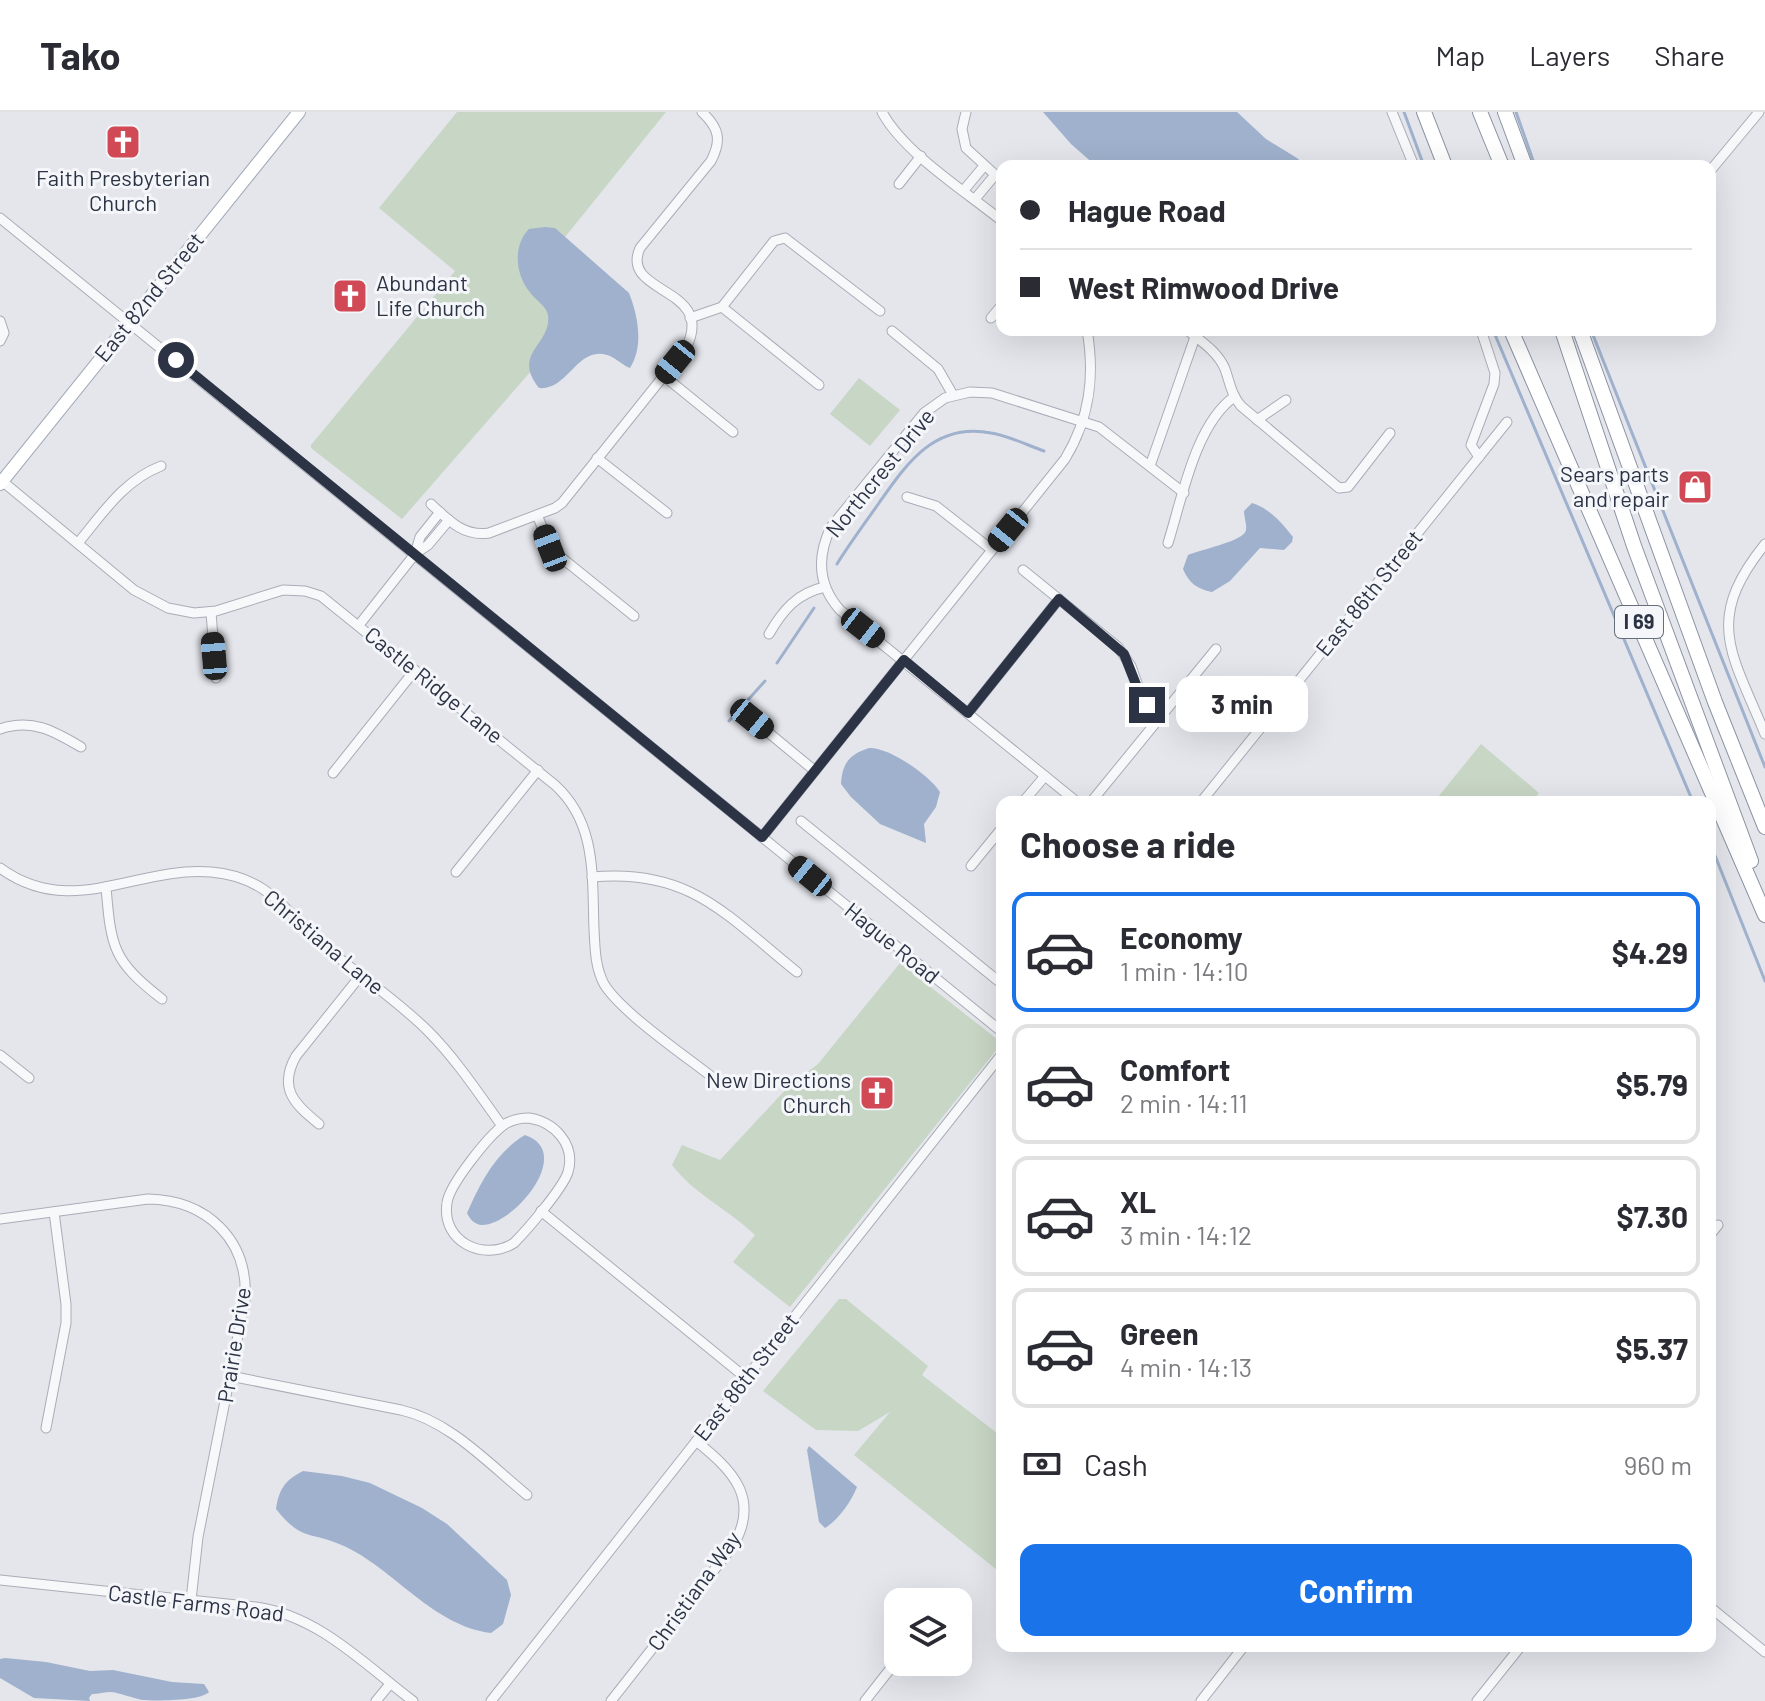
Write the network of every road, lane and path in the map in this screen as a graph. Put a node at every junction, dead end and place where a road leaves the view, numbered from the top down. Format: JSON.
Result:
{"nodes":[{"id":1,"x":299,"y":112,"type":"edge"},
{"id":2,"x":702,"y":112,"type":"edge"},
{"id":3,"x":882,"y":112,"type":"edge"},
{"id":4,"x":966,"y":112,"type":"edge"},
{"id":5,"x":1392,"y":112,"type":"edge"},
{"id":6,"x":1424,"y":112,"type":"edge"},
{"id":7,"x":1480,"y":112,"type":"edge"},
{"id":8,"x":1505,"y":112,"type":"edge"},
{"id":9,"x":1759,"y":112,"type":"edge"},
{"id":10,"x":921,"y":156,"type":"junction"},
{"id":11,"x":1412,"y":160,"type":"edge"},
{"id":12,"x":1443,"y":160,"type":"edge"},
{"id":13,"x":1500,"y":160,"type":"edge"},
{"id":14,"x":1523,"y":160,"type":"edge"},
{"id":15,"x":1716,"y":164,"type":"edge"},
{"id":16,"x":984,"y":166,"type":"junction"},
{"id":17,"x":996,"y":176,"type":"edge"},
{"id":18,"x":996,"y":180,"type":"edge"},
{"id":19,"x":899,"y":184,"type":"dead end"},
{"id":20,"x":964,"y":190,"type":"junction"},
{"id":21,"x":975,"y":199,"type":"junction"},
{"id":22,"x":996,"y":216,"type":"edge"},
{"id":23,"x":0,"y":218,"type":"edge"},
{"id":24,"x":722,"y":307,"type":"junction"},
{"id":25,"x":880,"y":311,"type":"dead end"},
{"id":26,"x":996,"y":312,"type":"edge"},
{"id":27,"x":690,"y":318,"type":"junction"},
{"id":28,"x":991,"y":318,"type":"dead end"},
{"id":29,"x":0,"y":321,"type":"edge"},
{"id":30,"x":129,"y":322,"type":"junction"},
{"id":31,"x":892,"y":331,"type":"dead end"},
{"id":32,"x":1088,"y":336,"type":"edge"},
{"id":33,"x":1190,"y":336,"type":"edge"},
{"id":34,"x":1194,"y":336,"type":"edge"},
{"id":35,"x":1483,"y":336,"type":"edge"},
{"id":36,"x":1514,"y":336,"type":"edge"},
{"id":37,"x":1564,"y":336,"type":"edge"},
{"id":38,"x":1582,"y":336,"type":"edge"},
{"id":39,"x":0,"y":341,"type":"edge"},
{"id":40,"x":664,"y":376,"type":"junction"},
{"id":41,"x":819,"y":385,"type":"dead end"},
{"id":42,"x":953,"y":395,"type":"junction"},
{"id":43,"x":1234,"y":397,"type":"junction"},
{"id":44,"x":1286,"y":400,"type":"dead end"},
{"id":45,"x":1257,"y":420,"type":"junction"},
{"id":46,"x":1083,"y":422,"type":"junction"},
{"id":47,"x":1507,"y":422,"type":"dead end"},
{"id":48,"x":733,"y":432,"type":"dead end"},
{"id":49,"x":1390,"y":433,"type":"dead end"},
{"id":50,"x":1479,"y":457,"type":"junction"},
{"id":51,"x":597,"y":458,"type":"junction"},
{"id":52,"x":161,"y":466,"type":"dead end"},
{"id":53,"x":1150,"y":466,"type":"junction"},
{"id":54,"x":1,"y":482,"type":"edge"},
{"id":55,"x":1184,"y":493,"type":"junction"},
{"id":56,"x":907,"y":497,"type":"dead end"},
{"id":57,"x":431,"y":504,"type":"dead end"},
{"id":58,"x":440,"y":512,"type":"junction"},
{"id":59,"x":667,"y":513,"type":"dead end"},
{"id":60,"x":537,"y":515,"type":"junction"},
{"id":61,"x":449,"y":520,"type":"junction"},
{"id":62,"x":78,"y":543,"type":"junction"},
{"id":63,"x":1168,"y":543,"type":"dead end"},
{"id":64,"x":1765,"y":544,"type":"edge"},
{"id":65,"x":992,"y":550,"type":"junction"},
{"id":66,"x":415,"y":554,"type":"junction"},
{"id":67,"x":1023,"y":570,"type":"dead end"},
{"id":68,"x":825,"y":587,"type":"junction"},
{"id":69,"x":1059,"y":599,"type":"junction"},
{"id":70,"x":211,"y":612,"type":"junction"},
{"id":71,"x":634,"y":616,"type":"dead end"},
{"id":72,"x":359,"y":625,"type":"junction"},
{"id":73,"x":769,"y":634,"type":"dead end"},
{"id":74,"x":1216,"y":649,"type":"dead end"},
{"id":75,"x":904,"y":660,"type":"junction"},
{"id":76,"x":415,"y":670,"type":"junction"},
{"id":77,"x":216,"y":678,"type":"dead end"},
{"id":78,"x":968,"y":713,"type":"junction"},
{"id":79,"x":1160,"y":718,"type":"junction"},
{"id":80,"x":752,"y":719,"type":"dead end"},
{"id":81,"x":0,"y":729,"type":"edge"},
{"id":82,"x":1765,"y":734,"type":"edge"},
{"id":83,"x":81,"y":747,"type":"dead end"},
{"id":84,"x":538,"y":770,"type":"junction"},
{"id":85,"x":815,"y":771,"type":"junction"},
{"id":86,"x":333,"y":773,"type":"dead end"},
{"id":87,"x":1045,"y":776,"type":"junction"},
{"id":88,"x":1028,"y":796,"type":"edge"},
{"id":89,"x":1070,"y":796,"type":"edge"},
{"id":90,"x":1096,"y":796,"type":"edge"},
{"id":91,"x":1206,"y":796,"type":"edge"},
{"id":92,"x":1713,"y":796,"type":"edge"},
{"id":93,"x":1716,"y":802,"type":"edge"},
{"id":94,"x":801,"y":821,"type":"dead end"},
{"id":95,"x":1765,"y":827,"type":"edge"},
{"id":96,"x":996,"y":835,"type":"edge"},
{"id":97,"x":762,"y":837,"type":"junction"},
{"id":98,"x":971,"y":866,"type":"dead end"},
{"id":99,"x":0,"y":868,"type":"edge"},
{"id":100,"x":456,"y":872,"type":"dead end"},
{"id":101,"x":592,"y":877,"type":"junction"},
{"id":102,"x":106,"y":887,"type":"junction"},
{"id":103,"x":1765,"y":904,"type":"edge"},
{"id":104,"x":1765,"y":915,"type":"edge"},
{"id":105,"x":797,"y":972,"type":"dead end"},
{"id":106,"x":361,"y":975,"type":"junction"},
{"id":107,"x":996,"y":979,"type":"edge"},
{"id":108,"x":162,"y":999,"type":"dead end"},
{"id":109,"x":996,"y":1027,"type":"edge"},
{"id":110,"x":0,"y":1055,"type":"edge"},
{"id":111,"x":996,"y":1062,"type":"edge"},
{"id":112,"x":712,"y":1077,"type":"dead end"},
{"id":113,"x":29,"y":1078,"type":"dead end"},
{"id":114,"x":319,"y":1124,"type":"dead end"},
{"id":115,"x":502,"y":1126,"type":"junction"},
{"id":116,"x":541,"y":1211,"type":"junction"},
{"id":117,"x":54,"y":1212,"type":"junction"},
{"id":118,"x":0,"y":1219,"type":"edge"},
{"id":119,"x":1718,"y":1225,"type":"dead end"},
{"id":120,"x":1716,"y":1228,"type":"edge"},
{"id":121,"x":230,"y":1376,"type":"junction"},
{"id":122,"x":746,"y":1378,"type":"junction"},
{"id":123,"x":46,"y":1428,"type":"dead end"},
{"id":124,"x":696,"y":1441,"type":"junction"},
{"id":125,"x":527,"y":1495,"type":"dead end"},
{"id":126,"x":0,"y":1580,"type":"edge"},
{"id":127,"x":191,"y":1600,"type":"junction"},
{"id":128,"x":1716,"y":1612,"type":"edge"},
{"id":129,"x":1239,"y":1652,"type":"edge"},
{"id":130,"x":1516,"y":1652,"type":"edge"},
{"id":131,"x":1765,"y":1652,"type":"edge"},
{"id":132,"x":885,"y":1676,"type":"edge"},
{"id":133,"x":390,"y":1684,"type":"junction"},
{"id":134,"x":376,"y":1701,"type":"edge"},
{"id":135,"x":413,"y":1701,"type":"edge"},
{"id":136,"x":491,"y":1701,"type":"edge"},
{"id":137,"x":611,"y":1701,"type":"edge"},
{"id":138,"x":865,"y":1701,"type":"edge"},
{"id":139,"x":1201,"y":1701,"type":"edge"},
{"id":140,"x":1477,"y":1701,"type":"edge"}],
"edges":[{"from":1,"to":30,"type":"main road","name":"East 82nd Street"},
{"from":2,"to":27,"type":"street"},
{"from":3,"to":10,"type":"street"},
{"from":4,"to":16,"type":"street"},
{"from":5,"to":11,"type":"street"},
{"from":6,"to":12,"type":"highway"},
{"from":7,"to":13,"type":"highway"},
{"from":8,"to":14,"type":"highway"},
{"from":9,"to":15,"type":"street"},
{"from":10,"to":19,"type":"street"},
{"from":10,"to":20,"type":"street"},
{"from":16,"to":17,"type":"street"},
{"from":16,"to":20,"type":"street"},
{"from":18,"to":21,"type":"street"},
{"from":20,"to":21,"type":"street"},
{"from":21,"to":22,"type":"street"},
{"from":23,"to":30,"type":"street","name":"Hague Road"},
{"from":24,"to":25,"type":"street"},
{"from":24,"to":27,"type":"street"},
{"from":24,"to":41,"type":"street"},
{"from":26,"to":28,"type":"street"},
{"from":27,"to":40,"type":"street"},
{"from":29,"to":39,"type":"street"},
{"from":30,"to":54,"type":"main road","name":"East 82nd Street"},
{"from":30,"to":66,"type":"street","name":"Hague Road"},
{"from":31,"to":42,"type":"street"},
{"from":32,"to":46,"type":"street"},
{"from":33,"to":53,"type":"street"},
{"from":34,"to":43,"type":"street"},
{"from":35,"to":50,"type":"street"},
{"from":36,"to":92,"type":"highway","number":"I 69"},
{"from":37,"to":103,"type":"highway"},
{"from":38,"to":95,"type":"highway","number":"I 69"},
{"from":40,"to":48,"type":"street"},
{"from":40,"to":51,"type":"street"},
{"from":42,"to":46,"type":"street","name":"Northcrest Drive"},
{"from":42,"to":68,"type":"street","name":"Northcrest Drive"},
{"from":43,"to":45,"type":"street"},
{"from":43,"to":55,"type":"street"},
{"from":44,"to":45,"type":"street"},
{"from":45,"to":49,"type":"street"},
{"from":46,"to":53,"type":"street","name":"Northcrest Drive"},
{"from":46,"to":65,"type":"street"},
{"from":47,"to":50,"type":"street","name":"East 86th Street"},
{"from":50,"to":91,"type":"street","name":"East 86th Street"},
{"from":51,"to":59,"type":"street"},
{"from":51,"to":60,"type":"street"},
{"from":52,"to":62,"type":"street"},
{"from":53,"to":55,"type":"street","name":"Northcrest Drive"},
{"from":54,"to":62,"type":"street","name":"Castle Ridge Lane"},
{"from":55,"to":63,"type":"street"},
{"from":56,"to":65,"type":"street"},
{"from":57,"to":58,"type":"street"},
{"from":58,"to":61,"type":"street"},
{"from":58,"to":66,"type":"street"},
{"from":60,"to":61,"type":"street"},
{"from":60,"to":71,"type":"street"},
{"from":61,"to":66,"type":"street"},
{"from":62,"to":70,"type":"street","name":"Castle Ridge Lane"},
{"from":64,"to":82,"type":"street"},
{"from":65,"to":75,"type":"street"},
{"from":66,"to":72,"type":"street"},
{"from":66,"to":97,"type":"street","name":"Hague Road"},
{"from":67,"to":69,"type":"street"},
{"from":68,"to":73,"type":"street"},
{"from":68,"to":75,"type":"street"},
{"from":69,"to":78,"type":"street"},
{"from":69,"to":79,"type":"street"},
{"from":70,"to":72,"type":"street","name":"Castle Ridge Lane"},
{"from":70,"to":77,"type":"street"},
{"from":72,"to":76,"type":"street","name":"Castle Ridge Lane"},
{"from":74,"to":79,"type":"street"},
{"from":75,"to":78,"type":"street"},
{"from":75,"to":85,"type":"street"},
{"from":76,"to":84,"type":"street","name":"Castle Ridge Lane"},
{"from":76,"to":86,"type":"street"},
{"from":78,"to":87,"type":"street"},
{"from":79,"to":90,"type":"street"},
{"from":80,"to":85,"type":"street"},
{"from":81,"to":83,"type":"street"},
{"from":84,"to":100,"type":"street"},
{"from":84,"to":101,"type":"street","name":"Castle Ridge Lane"},
{"from":85,"to":97,"type":"street"},
{"from":87,"to":88,"type":"street"},
{"from":87,"to":89,"type":"street"},
{"from":93,"to":104,"type":"highway","number":"I 69"},
{"from":94,"to":107,"type":"street","name":"Hague Road"},
{"from":96,"to":98,"type":"street"},
{"from":97,"to":109,"type":"street","name":"Hague Road"},
{"from":99,"to":102,"type":"street","name":"Christiana Lane"},
{"from":101,"to":105,"type":"street"},
{"from":101,"to":112,"type":"street","name":"Castle Ridge Lane"},
{"from":102,"to":106,"type":"street","name":"Christiana Lane"},
{"from":102,"to":108,"type":"street"},
{"from":106,"to":114,"type":"street"},
{"from":106,"to":115,"type":"street","name":"Christiana Lane"},
{"from":110,"to":113,"type":"street"},
{"from":111,"to":122,"type":"street","name":"East 86th Street"},
{"from":115,"to":116,"type":"street"},
{"from":115,"to":116,"type":"street"},
{"from":116,"to":122,"type":"street"},
{"from":117,"to":118,"type":"street","name":"Prairie Drive"},
{"from":117,"to":121,"type":"street","name":"Prairie Drive"},
{"from":117,"to":123,"type":"street"},
{"from":119,"to":120,"type":"street"},
{"from":121,"to":125,"type":"street"},
{"from":121,"to":127,"type":"street","name":"Prairie Drive"},
{"from":122,"to":124,"type":"street","name":"East 86th Street"},
{"from":124,"to":136,"type":"street","name":"East 86th Street"},
{"from":124,"to":137,"type":"street","name":"Christiana Way"},
{"from":126,"to":127,"type":"street","name":"Castle Farms Road"},
{"from":127,"to":133,"type":"street","name":"Castle Farms Road"},
{"from":128,"to":131,"type":"street"},
{"from":129,"to":139,"type":"street"},
{"from":130,"to":140,"type":"street"},
{"from":132,"to":138,"type":"street"},
{"from":133,"to":134,"type":"street"},
{"from":133,"to":135,"type":"street","name":"Castle Farms Road"}]}
